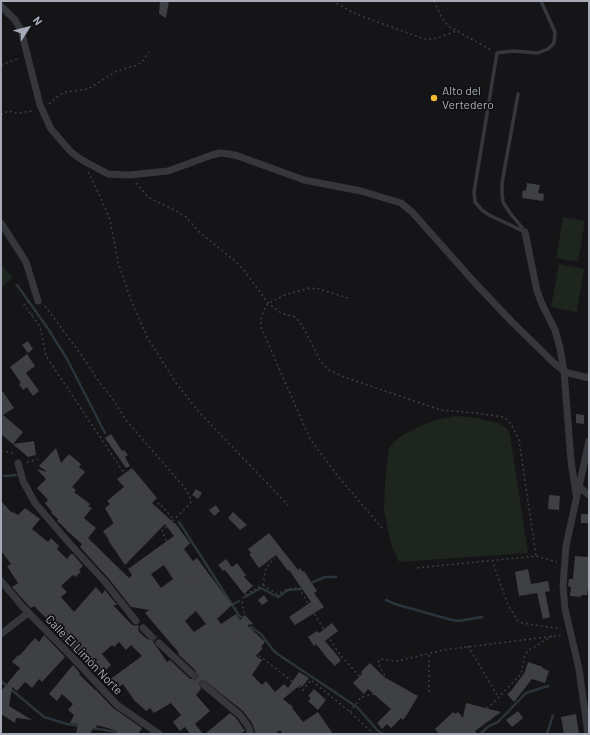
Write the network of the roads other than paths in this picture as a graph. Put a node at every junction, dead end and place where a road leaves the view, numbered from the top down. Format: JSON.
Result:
{"nodes":[{"id":1,"x":541,"y":1,"type":"edge"},
{"id":2,"x":1,"y":6,"type":"edge"},
{"id":3,"x":518,"y":94,"type":"dead end"},
{"id":4,"x":1,"y":223,"type":"edge"},
{"id":5,"x":525,"y":232,"type":"junction"},
{"id":6,"x":38,"y":302,"type":"road end"},
{"id":7,"x":564,"y":372,"type":"junction"},
{"id":8,"x":589,"y":378,"type":"edge"},
{"id":9,"x":589,"y":440,"type":"edge"},
{"id":10,"x":18,"y":464,"type":"road end"},
{"id":11,"x":579,"y":487,"type":"junction"},
{"id":12,"x":589,"y":495,"type":"edge"},
{"id":13,"x":577,"y":498,"type":"junction"},
{"id":14,"x":1,"y":581,"type":"edge"},
{"id":15,"x":28,"y":613,"type":"junction"},
{"id":16,"x":136,"y":621,"type":"dead end"},
{"id":17,"x":143,"y":628,"type":"dead end"},
{"id":18,"x":1,"y":634,"type":"edge"},
{"id":19,"x":150,"y":635,"type":"tunnel mouth"},
{"id":20,"x":159,"y":643,"type":"tunnel mouth"},
{"id":21,"x":192,"y":674,"type":"tunnel mouth"},
{"id":22,"x":205,"y":686,"type":"tunnel mouth"},
{"id":23,"x":159,"y":734,"type":"edge"},
{"id":24,"x":251,"y":734,"type":"edge"},
{"id":25,"x":588,"y":734,"type":"edge"}],
"edges":[{"from":1,"to":5,"type":"lane"},
{"from":2,"to":7,"type":"street"},
{"from":3,"to":5,"type":"lane"},
{"from":4,"to":6,"type":"street"},
{"from":5,"to":7,"type":"street"},
{"from":7,"to":8,"type":"street"},
{"from":7,"to":13,"type":"street"},
{"from":9,"to":11,"type":"street"},
{"from":10,"to":16,"type":"street"},
{"from":11,"to":12,"type":"street"},
{"from":11,"to":13,"type":"street"},
{"from":13,"to":25,"type":"street"},
{"from":14,"to":15,"type":"street","name":"Calle El Limón Norte"},
{"from":15,"to":18,"type":"street"},
{"from":15,"to":23,"type":"street","name":"Calle El Limón Norte"},
{"from":17,"to":19,"type":"street"},
{"from":20,"to":21,"type":"street"},
{"from":22,"to":24,"type":"street"}]}
